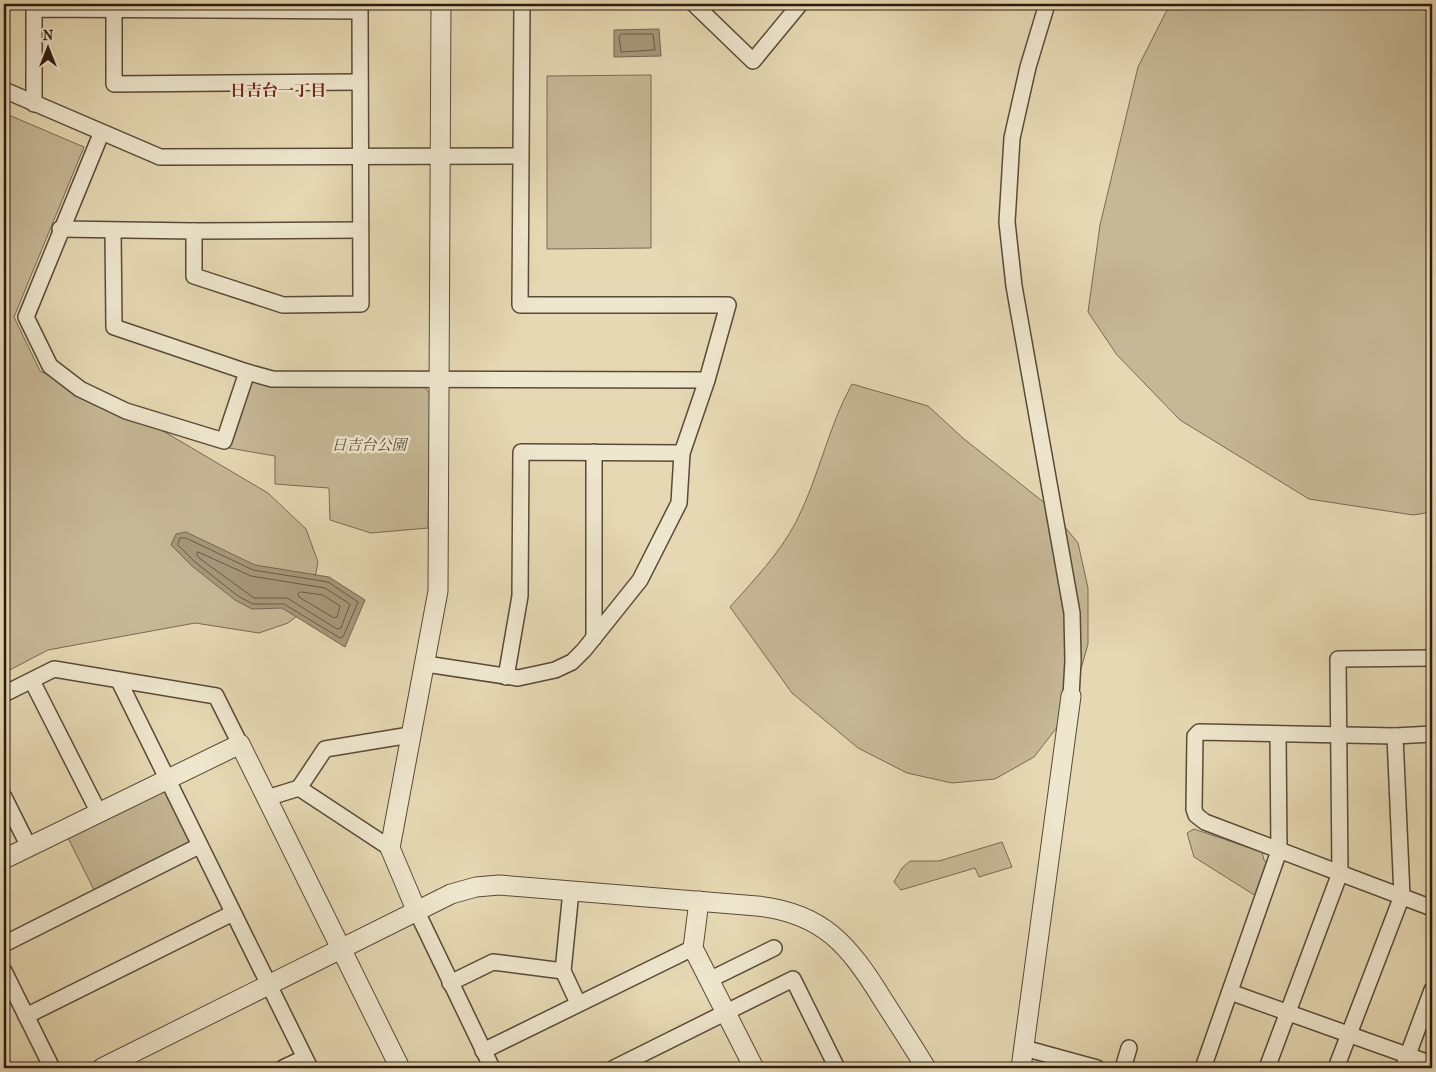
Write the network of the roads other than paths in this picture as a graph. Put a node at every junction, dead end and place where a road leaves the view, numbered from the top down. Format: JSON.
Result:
{"nodes":[{"id":1,"x":440,"y":4,"type":"edge"},
{"id":2,"x":522,"y":4,"type":"edge"},
{"id":3,"x":694,"y":4,"type":"edge"},
{"id":4,"x":800,"y":4,"type":"edge"},
{"id":5,"x":1047,"y":4,"type":"edge"},
{"id":6,"x":114,"y":6,"type":"edge"},
{"id":7,"x":360,"y":82,"type":"junction"},
{"id":8,"x":4,"y":90,"type":"edge"},
{"id":9,"x":34,"y":104,"type":"junction"},
{"id":10,"x":101,"y":134,"type":"junction"},
{"id":11,"x":520,"y":156,"type":"junction"},
{"id":12,"x":360,"y":157,"type":"junction"},
{"id":13,"x":440,"y":158,"type":"junction"},
{"id":14,"x":60,"y":229,"type":"junction"},
{"id":15,"x":360,"y":230,"type":"junction"},
{"id":16,"x":113,"y":231,"type":"junction"},
{"id":17,"x":194,"y":231,"type":"junction"},
{"id":18,"x":247,"y":372,"type":"junction"},
{"id":19,"x":440,"y":380,"type":"junction"},
{"id":20,"x":707,"y":380,"type":"junction"},
{"id":21,"x":594,"y":452,"type":"junction"},
{"id":22,"x":682,"y":453,"type":"junction"},
{"id":23,"x":594,"y":638,"type":"junction"},
{"id":24,"x":1432,"y":658,"type":"edge"},
{"id":25,"x":426,"y":664,"type":"junction"},
{"id":26,"x":506,"y":677,"type":"junction"},
{"id":27,"x":32,"y":681,"type":"junction"},
{"id":28,"x":119,"y":681,"type":"junction"},
{"id":29,"x":4,"y":694,"type":"edge"},
{"id":30,"x":1071,"y":696,"type":"joint"},
{"id":31,"x":1278,"y":734,"type":"junction"},
{"id":32,"x":1338,"y":734,"type":"junction"},
{"id":33,"x":1432,"y":734,"type":"edge"},
{"id":34,"x":410,"y":735,"type":"junction"},
{"id":35,"x":1396,"y":736,"type":"junction"},
{"id":36,"x":240,"y":744,"type":"junction"},
{"id":37,"x":167,"y":779,"type":"junction"},
{"id":38,"x":300,"y":788,"type":"junction"},
{"id":39,"x":4,"y":797,"type":"edge"},
{"id":40,"x":267,"y":798,"type":"junction"},
{"id":41,"x":99,"y":813,"type":"junction"},
{"id":42,"x":200,"y":846,"type":"junction"},
{"id":43,"x":29,"y":847,"type":"junction"},
{"id":44,"x":390,"y":848,"type":"junction"},
{"id":45,"x":1279,"y":851,"type":"junction"},
{"id":46,"x":4,"y":859,"type":"edge"},
{"id":47,"x":1340,"y":873,"type":"junction"},
{"id":48,"x":571,"y":891,"type":"junction"},
{"id":49,"x":1402,"y":896,"type":"junction"},
{"id":50,"x":699,"y":901,"type":"junction"},
{"id":51,"x":1432,"y":908,"type":"edge"},
{"id":52,"x":417,"y":912,"type":"junction"},
{"id":53,"x":233,"y":913,"type":"junction"},
{"id":54,"x":4,"y":944,"type":"edge"},
{"id":55,"x":693,"y":948,"type":"junction"},
{"id":56,"x":774,"y":948,"type":"dead end"},
{"id":57,"x":342,"y":949,"type":"junction"},
{"id":58,"x":4,"y":971,"type":"edge"},
{"id":59,"x":563,"y":971,"type":"junction"},
{"id":60,"x":709,"y":980,"type":"junction"},
{"id":61,"x":450,"y":983,"type":"junction"},
{"id":62,"x":269,"y":986,"type":"junction"},
{"id":63,"x":1432,"y":990,"type":"edge"},
{"id":64,"x":1230,"y":992,"type":"junction"},
{"id":65,"x":578,"y":1003,"type":"junction"},
{"id":66,"x":1287,"y":1012,"type":"junction"},
{"id":67,"x":726,"y":1014,"type":"junction"},
{"id":68,"x":26,"y":1016,"type":"junction"},
{"id":69,"x":1348,"y":1034,"type":"junction"},
{"id":70,"x":1024,"y":1048,"type":"junction"},
{"id":71,"x":1129,"y":1048,"type":"dead end"},
{"id":72,"x":483,"y":1051,"type":"junction"},
{"id":73,"x":1405,"y":1062,"type":"edge"},
{"id":74,"x":307,"y":1063,"type":"edge"},
{"id":75,"x":1432,"y":1064,"type":"edge"},
{"id":76,"x":52,"y":1068,"type":"edge"},
{"id":77,"x":102,"y":1068,"type":"edge"},
{"id":78,"x":284,"y":1068,"type":"edge"},
{"id":79,"x":400,"y":1068,"type":"edge"},
{"id":80,"x":492,"y":1068,"type":"edge"},
{"id":81,"x":614,"y":1068,"type":"edge"},
{"id":82,"x":754,"y":1068,"type":"edge"},
{"id":83,"x":837,"y":1068,"type":"edge"},
{"id":84,"x":926,"y":1068,"type":"edge"},
{"id":85,"x":1021,"y":1068,"type":"edge"},
{"id":86,"x":1097,"y":1068,"type":"edge"},
{"id":87,"x":1123,"y":1068,"type":"edge"},
{"id":88,"x":1202,"y":1068,"type":"edge"},
{"id":89,"x":1268,"y":1068,"type":"edge"},
{"id":90,"x":1336,"y":1068,"type":"edge"}],
"edges":[{"from":1,"to":13,"type":"street"},
{"from":2,"to":11,"type":"street"},
{"from":3,"to":4,"type":"street"},
{"from":5,"to":30,"type":"street"},
{"from":6,"to":7,"type":"street"},
{"from":6,"to":7,"type":"street"},
{"from":6,"to":9,"type":"street"},
{"from":7,"to":12,"type":"street"},
{"from":8,"to":9,"type":"street"},
{"from":9,"to":10,"type":"street"},
{"from":10,"to":12,"type":"street"},
{"from":10,"to":14,"type":"street"},
{"from":11,"to":13,"type":"street"},
{"from":11,"to":20,"type":"street"},
{"from":12,"to":13,"type":"street"},
{"from":12,"to":15,"type":"street"},
{"from":13,"to":19,"type":"street"},
{"from":14,"to":16,"type":"street"},
{"from":14,"to":18,"type":"street"},
{"from":15,"to":17,"type":"street"},
{"from":15,"to":17,"type":"street"},
{"from":16,"to":17,"type":"street"},
{"from":16,"to":18,"type":"street"},
{"from":18,"to":19,"type":"street"},
{"from":19,"to":20,"type":"street"},
{"from":19,"to":25,"type":"street"},
{"from":20,"to":22,"type":"street"},
{"from":21,"to":22,"type":"street"},
{"from":21,"to":23,"type":"street"},
{"from":21,"to":26,"type":"street"},
{"from":22,"to":23,"type":"street"},
{"from":23,"to":26,"type":"street"},
{"from":24,"to":32,"type":"street"},
{"from":25,"to":26,"type":"street"},
{"from":25,"to":34,"type":"street"},
{"from":27,"to":28,"type":"street"},
{"from":27,"to":29,"type":"street"},
{"from":27,"to":41,"type":"street"},
{"from":28,"to":36,"type":"street"},
{"from":28,"to":37,"type":"street"},
{"from":30,"to":70,"type":"street"},
{"from":31,"to":32,"type":"street"},
{"from":31,"to":45,"type":"street"},
{"from":31,"to":45,"type":"street"},
{"from":32,"to":35,"type":"street"},
{"from":32,"to":47,"type":"street"},
{"from":33,"to":35,"type":"street"},
{"from":34,"to":38,"type":"street"},
{"from":34,"to":44,"type":"street"},
{"from":35,"to":49,"type":"street"},
{"from":36,"to":37,"type":"street"},
{"from":36,"to":40,"type":"street"},
{"from":37,"to":41,"type":"street"},
{"from":37,"to":42,"type":"street"},
{"from":38,"to":40,"type":"street"},
{"from":38,"to":44,"type":"street"},
{"from":39,"to":43,"type":"street"},
{"from":40,"to":57,"type":"street"},
{"from":41,"to":43,"type":"street"},
{"from":42,"to":53,"type":"street"},
{"from":42,"to":54,"type":"street"},
{"from":43,"to":46,"type":"street"},
{"from":44,"to":52,"type":"street"},
{"from":45,"to":47,"type":"street"},
{"from":45,"to":64,"type":"street"},
{"from":47,"to":49,"type":"street"},
{"from":47,"to":66,"type":"street"},
{"from":48,"to":50,"type":"street"},
{"from":48,"to":52,"type":"street"},
{"from":48,"to":59,"type":"street"},
{"from":49,"to":51,"type":"street"},
{"from":49,"to":69,"type":"street"},
{"from":50,"to":55,"type":"street"},
{"from":50,"to":84,"type":"street"},
{"from":52,"to":57,"type":"street"},
{"from":52,"to":61,"type":"street"},
{"from":53,"to":62,"type":"street"},
{"from":53,"to":68,"type":"street"},
{"from":55,"to":60,"type":"street"},
{"from":55,"to":65,"type":"street"},
{"from":56,"to":60,"type":"street"},
{"from":57,"to":62,"type":"street"},
{"from":57,"to":79,"type":"street"},
{"from":58,"to":68,"type":"street"},
{"from":59,"to":61,"type":"street"},
{"from":59,"to":65,"type":"street"},
{"from":60,"to":67,"type":"street"},
{"from":61,"to":72,"type":"street"},
{"from":62,"to":74,"type":"street"},
{"from":62,"to":77,"type":"street"},
{"from":63,"to":73,"type":"street"},
{"from":64,"to":66,"type":"street"},
{"from":64,"to":88,"type":"street"},
{"from":65,"to":72,"type":"street"},
{"from":66,"to":69,"type":"street"},
{"from":66,"to":89,"type":"street"},
{"from":67,"to":81,"type":"street"},
{"from":67,"to":82,"type":"street"},
{"from":67,"to":83,"type":"street"},
{"from":68,"to":76,"type":"street"},
{"from":69,"to":73,"type":"street"},
{"from":69,"to":90,"type":"street"},
{"from":70,"to":85,"type":"street"},
{"from":70,"to":86,"type":"street"},
{"from":71,"to":87,"type":"street"},
{"from":72,"to":80,"type":"street"},
{"from":73,"to":75,"type":"street"},
{"from":74,"to":78,"type":"street"}]}
